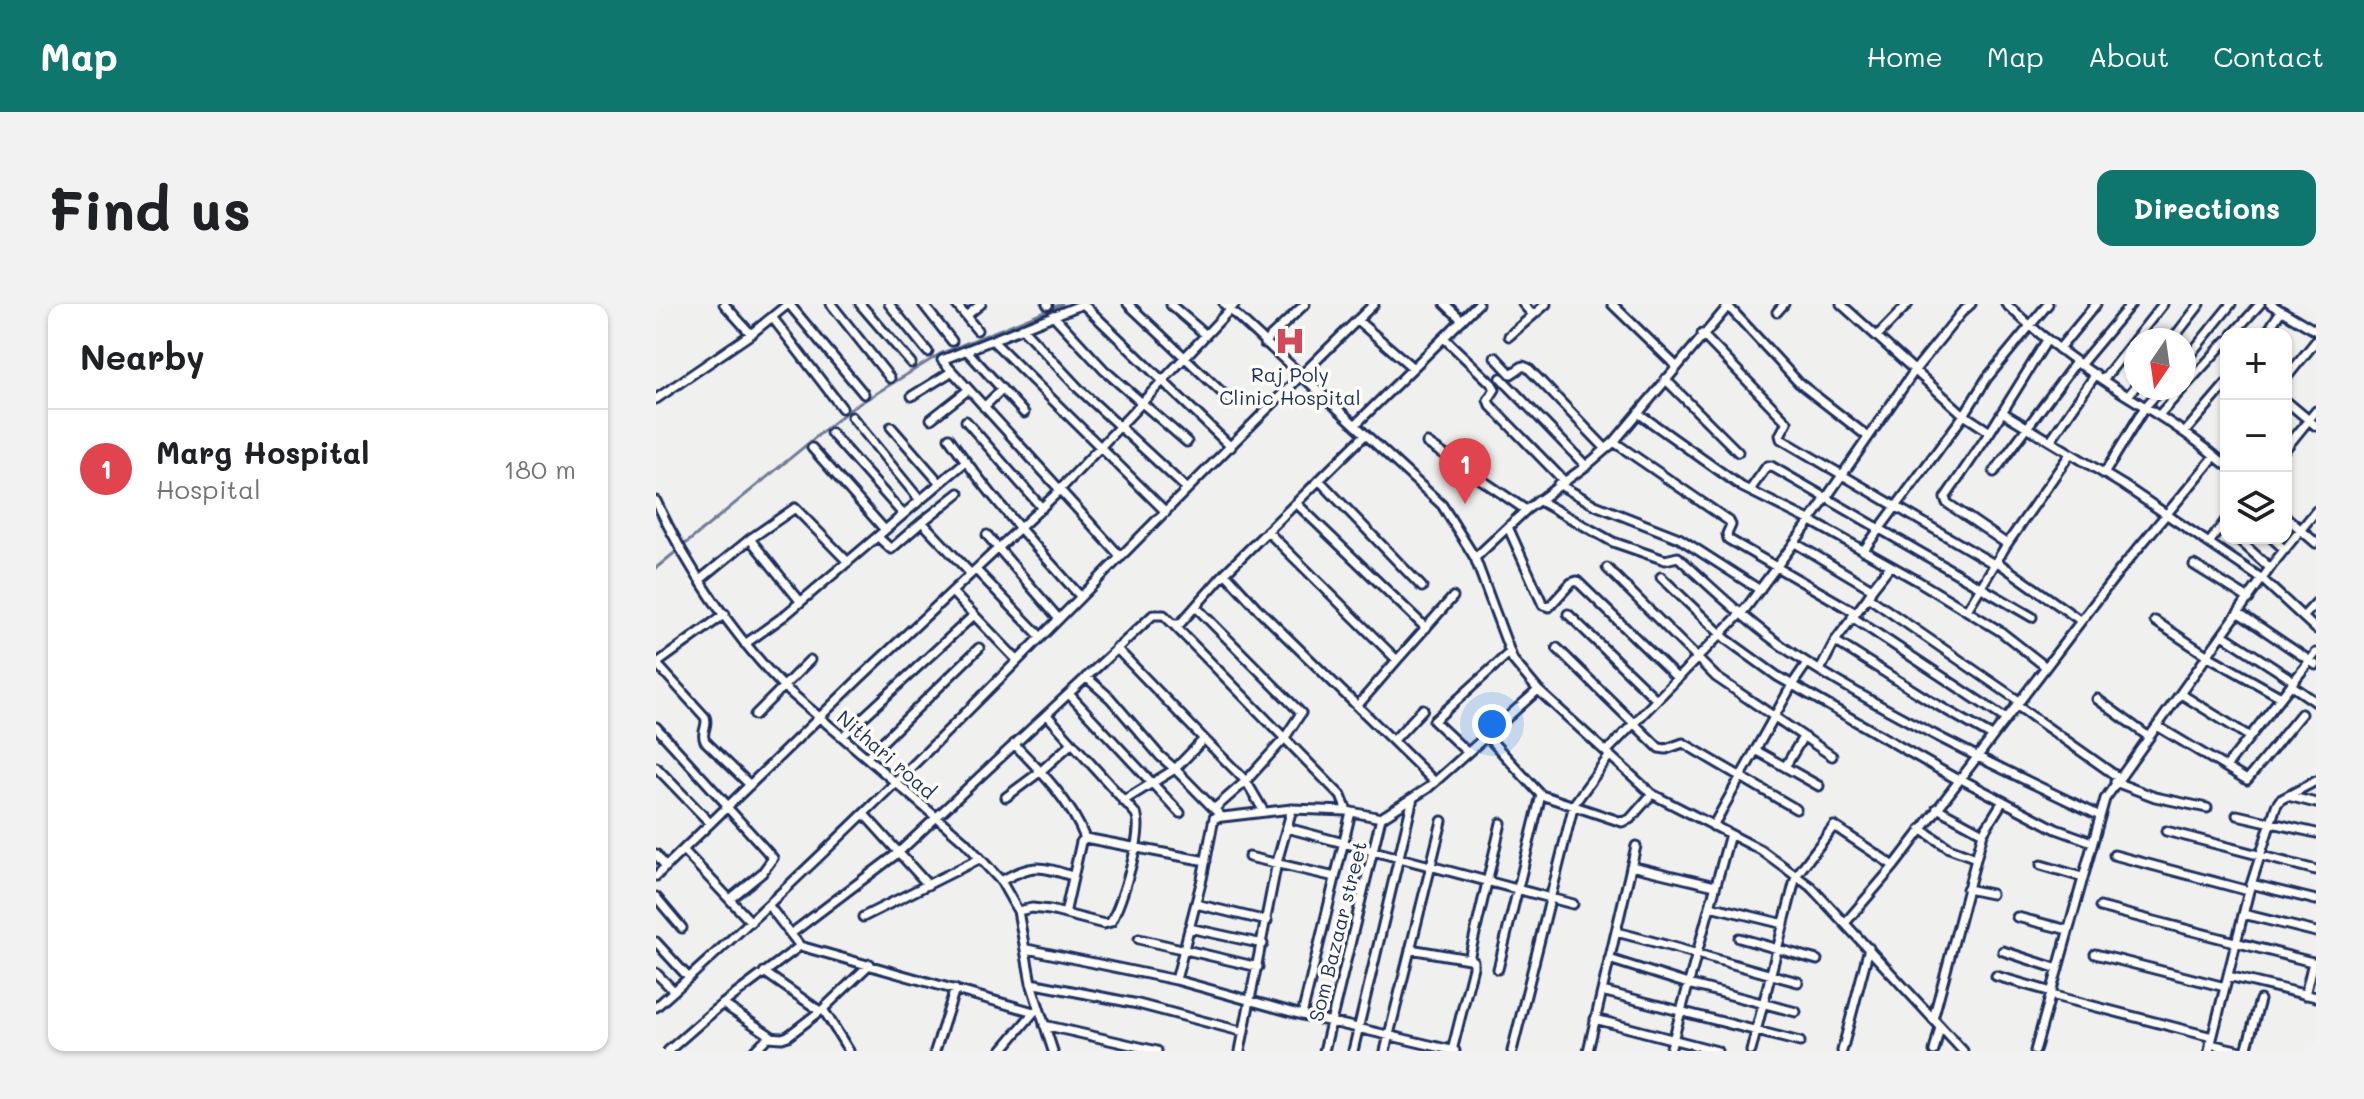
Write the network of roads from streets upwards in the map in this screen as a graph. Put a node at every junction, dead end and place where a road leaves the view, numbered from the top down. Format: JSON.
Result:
{"nodes":[{"id":1,"x":724,"y":304,"type":"edge"},
{"id":2,"x":788,"y":304,"type":"edge"},
{"id":3,"x":831,"y":304,"type":"edge"},
{"id":4,"x":860,"y":304,"type":"edge"},
{"id":5,"x":889,"y":304,"type":"edge"},
{"id":6,"x":923,"y":304,"type":"edge"},
{"id":7,"x":956,"y":304,"type":"edge"},
{"id":8,"x":981,"y":304,"type":"edge"},
{"id":9,"x":1128,"y":304,"type":"edge"},
{"id":10,"x":1305,"y":304,"type":"edge"},
{"id":11,"x":1374,"y":304,"type":"edge"},
{"id":12,"x":1445,"y":304,"type":"edge"},
{"id":13,"x":1478,"y":304,"type":"edge"},
{"id":14,"x":1523,"y":304,"type":"edge"},
{"id":15,"x":1546,"y":304,"type":"edge"},
{"id":16,"x":1612,"y":304,"type":"edge"},
{"id":17,"x":1784,"y":304,"type":"edge"},
{"id":18,"x":1841,"y":304,"type":"edge"},
{"id":19,"x":1908,"y":304,"type":"edge"},
{"id":20,"x":1971,"y":304,"type":"edge"},
{"id":21,"x":2048,"y":304,"type":"edge"},
{"id":22,"x":2096,"y":304,"type":"edge"},
{"id":23,"x":2131,"y":304,"type":"edge"},
{"id":24,"x":2163,"y":304,"type":"edge"},
{"id":25,"x":2200,"y":304,"type":"edge"},
{"id":26,"x":2231,"y":304,"type":"edge"},
{"id":27,"x":2260,"y":304,"type":"edge"},
{"id":28,"x":2270,"y":304,"type":"edge"},
{"id":29,"x":1171,"y":305,"type":"edge"},
{"id":30,"x":1729,"y":305,"type":"edge"},
{"id":31,"x":2008,"y":305,"type":"edge"},
{"id":32,"x":1230,"y":306,"type":"edge"},
{"id":33,"x":2281,"y":311,"type":"junction"},
{"id":34,"x":1777,"y":312,"type":"dead end"},
{"id":35,"x":1053,"y":315,"type":"junction"},
{"id":36,"x":1533,"y":315,"type":"junction"},
{"id":37,"x":966,"y":316,"type":"junction"},
{"id":38,"x":772,"y":317,"type":"junction"},
{"id":39,"x":1357,"y":320,"type":"junction"},
{"id":40,"x":1462,"y":320,"type":"junction"},
{"id":41,"x":2030,"y":327,"type":"junction"},
{"id":42,"x":1022,"y":328,"type":"junction"},
{"id":43,"x":2181,"y":328,"type":"edge"},
{"id":44,"x":2238,"y":328,"type":"edge"},
{"id":45,"x":2270,"y":328,"type":"edge"},
{"id":46,"x":977,"y":330,"type":"dead end"},
{"id":47,"x":2316,"y":331,"type":"edge"},
{"id":48,"x":751,"y":334,"type":"junction"},
{"id":49,"x":1702,"y":334,"type":"junction"},
{"id":50,"x":1206,"y":335,"type":"junction"},
{"id":51,"x":1509,"y":336,"type":"dead end"},
{"id":52,"x":1877,"y":336,"type":"junction"},
{"id":53,"x":1444,"y":338,"type":"junction"},
{"id":54,"x":2047,"y":340,"type":"junction"},
{"id":55,"x":952,"y":341,"type":"dead end"},
{"id":56,"x":993,"y":341,"type":"junction"},
{"id":57,"x":2316,"y":341,"type":"edge"},
{"id":58,"x":1264,"y":343,"type":"junction"},
{"id":59,"x":2196,"y":347,"type":"edge"},
{"id":60,"x":2220,"y":348,"type":"edge"},
{"id":61,"x":2059,"y":349,"type":"junction"},
{"id":62,"x":967,"y":351,"type":"junction"},
{"id":63,"x":928,"y":352,"type":"dead end"},
{"id":64,"x":1495,"y":357,"type":"dead end"},
{"id":65,"x":1185,"y":358,"type":"junction"},
{"id":66,"x":911,"y":363,"type":"dead end"},
{"id":67,"x":2078,"y":363,"type":"junction"},
{"id":68,"x":1676,"y":366,"type":"junction"},
{"id":69,"x":1413,"y":368,"type":"junction"},
{"id":70,"x":1915,"y":370,"type":"junction"},
{"id":71,"x":2292,"y":371,"type":"edge"},
{"id":72,"x":951,"y":372,"type":"junction"},
{"id":73,"x":2096,"y":374,"type":"junction"},
{"id":74,"x":1302,"y":377,"type":"junction"},
{"id":75,"x":890,"y":378,"type":"dead end"},
{"id":76,"x":1501,"y":378,"type":"dead end"},
{"id":77,"x":1665,"y":379,"type":"junction"},
{"id":78,"x":2103,"y":380,"type":"junction"},
{"id":79,"x":1163,"y":382,"type":"junction"},
{"id":80,"x":1002,"y":389,"type":"junction"},
{"id":81,"x":968,"y":390,"type":"junction"},
{"id":82,"x":2220,"y":391,"type":"edge"},
{"id":83,"x":2124,"y":393,"type":"edge"},
{"id":84,"x":864,"y":394,"type":"dead end"},
{"id":85,"x":912,"y":396,"type":"dead end"},
{"id":86,"x":656,"y":399,"type":"edge"},
{"id":87,"x":2134,"y":400,"type":"edge"},
{"id":88,"x":2151,"y":400,"type":"edge"},
{"id":89,"x":1231,"y":401,"type":"dead end"},
{"id":90,"x":1143,"y":404,"type":"junction"},
{"id":91,"x":2292,"y":406,"type":"edge"},
{"id":92,"x":984,"y":407,"type":"junction"},
{"id":93,"x":2145,"y":407,"type":"junction"},
{"id":94,"x":842,"y":408,"type":"dead end"},
{"id":95,"x":2316,"y":411,"type":"edge"},
{"id":96,"x":2002,"y":412,"type":"junction"},
{"id":97,"x":1024,"y":413,"type":"dead end"},
{"id":98,"x":1638,"y":413,"type":"junction"},
{"id":99,"x":1964,"y":415,"type":"junction"},
{"id":100,"x":2159,"y":415,"type":"junction"},
{"id":101,"x":852,"y":417,"type":"dead end"},
{"id":102,"x":931,"y":419,"type":"dead end"},
{"id":103,"x":966,"y":421,"type":"dead end"},
{"id":104,"x":2312,"y":423,"type":"edge"},
{"id":105,"x":1355,"y":425,"type":"junction"},
{"id":106,"x":891,"y":427,"type":"dead end"},
{"id":107,"x":1121,"y":427,"type":"junction"},
{"id":108,"x":2026,"y":427,"type":"junction"},
{"id":109,"x":1990,"y":432,"type":"junction"},
{"id":110,"x":2185,"y":432,"type":"junction"},
{"id":111,"x":831,"y":433,"type":"dead end"},
{"id":112,"x":1365,"y":435,"type":"junction"},
{"id":113,"x":1867,"y":436,"type":"junction"},
{"id":114,"x":949,"y":438,"type":"dead end"},
{"id":115,"x":2050,"y":441,"type":"junction"},
{"id":116,"x":1187,"y":442,"type":"dead end"},
{"id":117,"x":1614,"y":442,"type":"junction"},
{"id":118,"x":2292,"y":442,"type":"edge"},
{"id":119,"x":1427,"y":443,"type":"dead end"},
{"id":120,"x":1231,"y":447,"type":"junction"},
{"id":121,"x":812,"y":448,"type":"dead end"},
{"id":122,"x":1100,"y":448,"type":"junction"},
{"id":123,"x":1606,"y":449,"type":"junction"},
{"id":124,"x":1738,"y":452,"type":"dead end"},
{"id":125,"x":2070,"y":454,"type":"junction"},
{"id":126,"x":2215,"y":456,"type":"junction"},
{"id":127,"x":2220,"y":460,"type":"edge"},
{"id":128,"x":965,"y":462,"type":"junction"},
{"id":129,"x":1586,"y":466,"type":"junction"},
{"id":130,"x":1994,"y":472,"type":"dead end"},
{"id":131,"x":1843,"y":473,"type":"junction"},
{"id":132,"x":2104,"y":474,"type":"junction"},
{"id":133,"x":1319,"y":480,"type":"junction"},
{"id":134,"x":939,"y":482,"type":"junction"},
{"id":135,"x":1561,"y":483,"type":"junction"},
{"id":136,"x":1187,"y":489,"type":"junction"},
{"id":137,"x":1059,"y":490,"type":"junction"},
{"id":138,"x":1750,"y":490,"type":"junction"},
{"id":139,"x":959,"y":493,"type":"dead end"},
{"id":140,"x":1828,"y":496,"type":"junction"},
{"id":141,"x":919,"y":499,"type":"junction"},
{"id":142,"x":1538,"y":500,"type":"junction"},
{"id":143,"x":656,"y":501,"type":"edge"},
{"id":144,"x":1296,"y":503,"type":"junction"},
{"id":145,"x":1897,"y":505,"type":"junction"},
{"id":146,"x":1042,"y":508,"type":"junction"},
{"id":147,"x":1526,"y":510,"type":"junction"},
{"id":148,"x":2316,"y":511,"type":"edge"},
{"id":149,"x":1166,"y":512,"type":"junction"},
{"id":150,"x":902,"y":513,"type":"junction"},
{"id":151,"x":2167,"y":514,"type":"junction"},
{"id":152,"x":1811,"y":521,"type":"junction"},
{"id":153,"x":922,"y":522,"type":"junction"},
{"id":154,"x":2292,"y":522,"type":"edge"},
{"id":155,"x":1508,"y":527,"type":"junction"},
{"id":156,"x":1881,"y":528,"type":"junction"},
{"id":157,"x":1019,"y":529,"type":"junction"},
{"id":158,"x":885,"y":530,"type":"junction"},
{"id":159,"x":2220,"y":530,"type":"edge"},
{"id":160,"x":2301,"y":530,"type":"junction"},
{"id":161,"x":1267,"y":531,"type":"junction"},
{"id":162,"x":987,"y":535,"type":"dead end"},
{"id":163,"x":878,"y":537,"type":"junction"},
{"id":164,"x":750,"y":539,"type":"junction"},
{"id":165,"x":1795,"y":543,"type":"junction"},
{"id":166,"x":2209,"y":543,"type":"junction"},
{"id":167,"x":2316,"y":543,"type":"edge"},
{"id":168,"x":2007,"y":544,"type":"junction"},
{"id":169,"x":2244,"y":544,"type":"edge"},
{"id":170,"x":2278,"y":544,"type":"edge"},
{"id":171,"x":998,"y":549,"type":"junction"},
{"id":172,"x":2285,"y":550,"type":"junction"},
{"id":173,"x":1863,"y":551,"type":"junction"},
{"id":174,"x":1121,"y":557,"type":"junction"},
{"id":175,"x":1475,"y":558,"type":"junction"},
{"id":176,"x":848,"y":562,"type":"junction"},
{"id":177,"x":1995,"y":563,"type":"junction"},
{"id":178,"x":2194,"y":565,"type":"dead end"},
{"id":179,"x":1890,"y":566,"type":"junction"},
{"id":180,"x":1777,"y":567,"type":"junction"},
{"id":181,"x":1607,"y":568,"type":"dead end"},
{"id":182,"x":2270,"y":568,"type":"junction"},
{"id":183,"x":973,"y":572,"type":"junction"},
{"id":184,"x":1225,"y":573,"type":"junction"},
{"id":185,"x":1661,"y":577,"type":"dead end"},
{"id":186,"x":701,"y":579,"type":"junction"},
{"id":187,"x":2262,"y":579,"type":"junction"},
{"id":188,"x":1980,"y":586,"type":"junction"},
{"id":189,"x":1422,"y":587,"type":"dead end"},
{"id":190,"x":1760,"y":590,"type":"junction"},
{"id":191,"x":952,"y":592,"type":"junction"},
{"id":192,"x":1870,"y":593,"type":"junction"},
{"id":193,"x":1080,"y":596,"type":"junction"},
{"id":194,"x":1453,"y":597,"type":"dead end"},
{"id":195,"x":2249,"y":599,"type":"junction"},
{"id":196,"x":800,"y":601,"type":"junction"},
{"id":197,"x":2316,"y":603,"type":"edge"},
{"id":198,"x":1196,"y":607,"type":"junction"},
{"id":199,"x":1967,"y":610,"type":"junction"},
{"id":200,"x":2239,"y":613,"type":"junction"},
{"id":201,"x":725,"y":614,"type":"junction"},
{"id":202,"x":1568,"y":614,"type":"dead end"},
{"id":203,"x":1740,"y":614,"type":"junction"},
{"id":204,"x":974,"y":615,"type":"junction"},
{"id":205,"x":1854,"y":615,"type":"junction"},
{"id":206,"x":2032,"y":617,"type":"dead end"},
{"id":207,"x":2303,"y":617,"type":"junction"},
{"id":208,"x":1058,"y":618,"type":"junction"},
{"id":209,"x":2081,"y":621,"type":"junction"},
{"id":210,"x":2155,"y":621,"type":"dead end"},
{"id":211,"x":1173,"y":624,"type":"junction"},
{"id":212,"x":1426,"y":628,"type":"junction"},
{"id":213,"x":2316,"y":629,"type":"edge"},
{"id":214,"x":1720,"y":634,"type":"junction"},
{"id":215,"x":2223,"y":635,"type":"junction"},
{"id":216,"x":1040,"y":636,"type":"junction"},
{"id":217,"x":1835,"y":641,"type":"junction"},
{"id":218,"x":745,"y":644,"type":"junction"},
{"id":219,"x":979,"y":648,"type":"dead end"},
{"id":220,"x":1116,"y":648,"type":"junction"},
{"id":221,"x":1557,"y":648,"type":"dead end"},
{"id":222,"x":1510,"y":652,"type":"junction"},
{"id":223,"x":2316,"y":653,"type":"edge"},
{"id":224,"x":2208,"y":656,"type":"junction"},
{"id":225,"x":1697,"y":658,"type":"junction"},
{"id":226,"x":810,"y":660,"type":"dead end"},
{"id":227,"x":1017,"y":660,"type":"junction"},
{"id":228,"x":1397,"y":660,"type":"junction"},
{"id":229,"x":2313,"y":662,"type":"edge"},
{"id":230,"x":1807,"y":663,"type":"junction"},
{"id":231,"x":656,"y":664,"type":"edge"},
{"id":232,"x":2046,"y":667,"type":"junction"},
{"id":233,"x":1820,"y":670,"type":"junction"},
{"id":234,"x":1086,"y":677,"type":"junction"},
{"id":235,"x":1677,"y":678,"type":"junction"},
{"id":236,"x":2292,"y":683,"type":"junction"},
{"id":237,"x":1792,"y":685,"type":"junction"},
{"id":238,"x":783,"y":686,"type":"junction"},
{"id":239,"x":1538,"y":690,"type":"junction"},
{"id":240,"x":1069,"y":694,"type":"junction"},
{"id":241,"x":2181,"y":694,"type":"junction"},
{"id":242,"x":2281,"y":697,"type":"junction"},
{"id":243,"x":1656,"y":699,"type":"junction"},
{"id":244,"x":2097,"y":699,"type":"dead end"},
{"id":245,"x":2316,"y":702,"type":"edge"},
{"id":246,"x":2018,"y":703,"type":"junction"},
{"id":247,"x":1358,"y":705,"type":"junction"},
{"id":248,"x":1423,"y":709,"type":"dead end"},
{"id":249,"x":2301,"y":714,"type":"dead end"},
{"id":250,"x":755,"y":715,"type":"dead end"},
{"id":251,"x":1047,"y":715,"type":"junction"},
{"id":252,"x":820,"y":717,"type":"junction"},
{"id":253,"x":1774,"y":717,"type":"junction"},
{"id":254,"x":2006,"y":719,"type":"junction"},
{"id":255,"x":1634,"y":723,"type":"junction"},
{"id":256,"x":2157,"y":726,"type":"junction"},
{"id":257,"x":656,"y":727,"type":"edge"},
{"id":258,"x":1486,"y":735,"type":"junction"},
{"id":259,"x":843,"y":736,"type":"junction"},
{"id":260,"x":1992,"y":736,"type":"junction"},
{"id":261,"x":1803,"y":737,"type":"junction"},
{"id":262,"x":2149,"y":737,"type":"junction"},
{"id":263,"x":2250,"y":737,"type":"junction"},
{"id":264,"x":1204,"y":739,"type":"junction"},
{"id":265,"x":1284,"y":739,"type":"junction"},
{"id":266,"x":1394,"y":740,"type":"junction"},
{"id":267,"x":1072,"y":743,"type":"junction"},
{"id":268,"x":1014,"y":744,"type":"junction"},
{"id":269,"x":1755,"y":750,"type":"junction"},
{"id":270,"x":1467,"y":752,"type":"junction"},
{"id":271,"x":1608,"y":754,"type":"junction"},
{"id":272,"x":1832,"y":756,"type":"dead end"},
{"id":273,"x":867,"y":757,"type":"junction"},
{"id":274,"x":1975,"y":757,"type":"junction"},
{"id":275,"x":656,"y":767,"type":"edge"},
{"id":276,"x":1785,"y":767,"type":"junction"},
{"id":277,"x":2226,"y":767,"type":"junction"},
{"id":278,"x":1175,"y":769,"type":"junction"},
{"id":279,"x":1041,"y":771,"type":"junction"},
{"id":280,"x":1740,"y":777,"type":"junction"},
{"id":281,"x":1959,"y":779,"type":"junction"},
{"id":282,"x":2117,"y":780,"type":"junction"},
{"id":283,"x":1246,"y":781,"type":"junction"},
{"id":284,"x":2316,"y":781,"type":"edge"},
{"id":285,"x":1435,"y":782,"type":"junction"},
{"id":286,"x":896,"y":783,"type":"junction"},
{"id":287,"x":1153,"y":783,"type":"junction"},
{"id":288,"x":750,"y":785,"type":"junction"},
{"id":289,"x":1819,"y":786,"type":"dead end"},
{"id":290,"x":1652,"y":794,"type":"junction"},
{"id":291,"x":1541,"y":795,"type":"junction"},
{"id":292,"x":2288,"y":796,"type":"junction"},
{"id":293,"x":1006,"y":797,"type":"dead end"},
{"id":294,"x":1413,"y":798,"type":"junction"},
{"id":295,"x":1123,"y":801,"type":"junction"},
{"id":296,"x":2003,"y":801,"type":"junction"},
{"id":297,"x":2316,"y":803,"type":"edge"},
{"id":298,"x":1574,"y":804,"type":"junction"},
{"id":299,"x":728,"y":806,"type":"junction"},
{"id":300,"x":1937,"y":808,"type":"junction"},
{"id":301,"x":2207,"y":808,"type":"dead end"},
{"id":302,"x":1292,"y":809,"type":"junction"},
{"id":303,"x":1796,"y":809,"type":"dead end"},
{"id":304,"x":1263,"y":810,"type":"junction"},
{"id":305,"x":1349,"y":811,"type":"junction"},
{"id":306,"x":1217,"y":812,"type":"junction"},
{"id":307,"x":1180,"y":813,"type":"dead end"},
{"id":308,"x":864,"y":814,"type":"junction"},
{"id":309,"x":2237,"y":815,"type":"dead end"},
{"id":310,"x":2100,"y":816,"type":"junction"},
{"id":311,"x":936,"y":817,"type":"junction"},
{"id":312,"x":1381,"y":818,"type":"junction"},
{"id":313,"x":1442,"y":821,"type":"dead end"},
{"id":314,"x":710,"y":823,"type":"junction"},
{"id":315,"x":1501,"y":823,"type":"dead end"},
{"id":316,"x":2269,"y":823,"type":"junction"},
{"id":317,"x":1713,"y":826,"type":"junction"},
{"id":318,"x":1287,"y":828,"type":"junction"},
{"id":319,"x":1921,"y":829,"type":"junction"},
{"id":320,"x":2166,"y":831,"type":"dead end"},
{"id":321,"x":1983,"y":833,"type":"junction"},
{"id":322,"x":2316,"y":833,"type":"edge"},
{"id":323,"x":1730,"y":834,"type":"junction"},
{"id":324,"x":1085,"y":838,"type":"junction"},
{"id":325,"x":2092,"y":842,"type":"junction"},
{"id":326,"x":1344,"y":843,"type":"junction"},
{"id":327,"x":1636,"y":846,"type":"dead end"},
{"id":328,"x":1135,"y":848,"type":"junction"},
{"id":329,"x":684,"y":851,"type":"junction"},
{"id":330,"x":1372,"y":852,"type":"junction"},
{"id":331,"x":898,"y":853,"type":"junction"},
{"id":332,"x":656,"y":854,"type":"edge"},
{"id":333,"x":2114,"y":855,"type":"dead end"},
{"id":334,"x":1249,"y":857,"type":"dead end"},
{"id":335,"x":2259,"y":857,"type":"junction"},
{"id":336,"x":1976,"y":858,"type":"junction"},
{"id":337,"x":979,"y":859,"type":"junction"},
{"id":338,"x":1400,"y":859,"type":"junction"},
{"id":339,"x":1206,"y":861,"type":"junction"},
{"id":340,"x":1277,"y":862,"type":"junction"},
{"id":341,"x":2041,"y":865,"type":"dead end"},
{"id":342,"x":1431,"y":866,"type":"junction"},
{"id":343,"x":1631,"y":866,"type":"junction"},
{"id":344,"x":1894,"y":866,"type":"junction"},
{"id":345,"x":666,"y":867,"type":"junction"},
{"id":346,"x":2316,"y":870,"type":"edge"},
{"id":347,"x":656,"y":876,"type":"edge"},
{"id":348,"x":1072,"y":876,"type":"junction"},
{"id":349,"x":1796,"y":876,"type":"junction"},
{"id":350,"x":1335,"y":877,"type":"junction"},
{"id":351,"x":2082,"y":877,"type":"junction"},
{"id":352,"x":1488,"y":880,"type":"junction"},
{"id":353,"x":1001,"y":881,"type":"junction"},
{"id":354,"x":928,"y":885,"type":"junction"},
{"id":355,"x":1715,"y":886,"type":"junction"},
{"id":356,"x":2250,"y":887,"type":"junction"},
{"id":357,"x":1518,"y":888,"type":"junction"},
{"id":358,"x":1967,"y":889,"type":"junction"},
{"id":359,"x":1991,"y":894,"type":"dead end"},
{"id":360,"x":656,"y":897,"type":"edge"},
{"id":361,"x":1549,"y":897,"type":"junction"},
{"id":362,"x":730,"y":899,"type":"junction"},
{"id":363,"x":2316,"y":900,"type":"edge"},
{"id":364,"x":1196,"y":904,"type":"junction"},
{"id":365,"x":1573,"y":904,"type":"dead end"},
{"id":366,"x":769,"y":906,"type":"junction"},
{"id":367,"x":1710,"y":906,"type":"junction"},
{"id":368,"x":2100,"y":907,"type":"dead end"},
{"id":369,"x":1018,"y":911,"type":"junction"},
{"id":370,"x":1065,"y":914,"type":"junction"},
{"id":371,"x":2243,"y":914,"type":"junction"},
{"id":372,"x":863,"y":917,"type":"dead end"},
{"id":373,"x":2017,"y":917,"type":"dead end"},
{"id":374,"x":1267,"y":921,"type":"junction"},
{"id":375,"x":751,"y":922,"type":"junction"},
{"id":376,"x":1846,"y":922,"type":"junction"},
{"id":377,"x":1784,"y":924,"type":"junction"},
{"id":378,"x":682,"y":928,"type":"dead end"},
{"id":379,"x":1189,"y":928,"type":"junction"},
{"id":380,"x":2068,"y":930,"type":"junction"},
{"id":381,"x":1616,"y":932,"type":"junction"},
{"id":382,"x":2316,"y":932,"type":"edge"},
{"id":383,"x":792,"y":933,"type":"junction"},
{"id":384,"x":1739,"y":938,"type":"dead end"},
{"id":385,"x":1139,"y":939,"type":"dead end"},
{"id":386,"x":656,"y":942,"type":"edge"},
{"id":387,"x":2236,"y":943,"type":"junction"},
{"id":388,"x":1263,"y":944,"type":"junction"},
{"id":389,"x":800,"y":946,"type":"junction"},
{"id":390,"x":1184,"y":948,"type":"junction"},
{"id":391,"x":1777,"y":948,"type":"junction"},
{"id":392,"x":1869,"y":948,"type":"junction"},
{"id":393,"x":1027,"y":949,"type":"junction"},
{"id":394,"x":1410,"y":949,"type":"junction"},
{"id":395,"x":2003,"y":951,"type":"dead end"},
{"id":396,"x":1697,"y":952,"type":"junction"},
{"id":397,"x":2095,"y":954,"type":"dead end"},
{"id":398,"x":1469,"y":959,"type":"junction"},
{"id":399,"x":1609,"y":959,"type":"junction"},
{"id":400,"x":1817,"y":960,"type":"dead end"},
{"id":401,"x":2315,"y":963,"type":"edge"},
{"id":402,"x":870,"y":964,"type":"junction"},
{"id":403,"x":1258,"y":967,"type":"junction"},
{"id":404,"x":1498,"y":969,"type":"dead end"},
{"id":405,"x":2058,"y":969,"type":"junction"},
{"id":406,"x":764,"y":972,"type":"junction"},
{"id":407,"x":656,"y":973,"type":"edge"},
{"id":408,"x":1770,"y":975,"type":"junction"},
{"id":409,"x":1996,"y":976,"type":"dead end"},
{"id":410,"x":2228,"y":976,"type":"junction"},
{"id":411,"x":689,"y":978,"type":"junction"},
{"id":412,"x":1176,"y":980,"type":"junction"},
{"id":413,"x":1798,"y":982,"type":"dead end"},
{"id":414,"x":1031,"y":983,"type":"junction"},
{"id":415,"x":1688,"y":984,"type":"junction"},
{"id":416,"x":2225,"y":987,"type":"junction"},
{"id":417,"x":955,"y":989,"type":"junction"},
{"id":418,"x":674,"y":991,"type":"junction"},
{"id":419,"x":1602,"y":991,"type":"junction"},
{"id":420,"x":2051,"y":994,"type":"junction"},
{"id":421,"x":2305,"y":995,"type":"junction"},
{"id":422,"x":2316,"y":997,"type":"edge"},
{"id":423,"x":1251,"y":999,"type":"junction"},
{"id":424,"x":2260,"y":1000,"type":"dead end"},
{"id":425,"x":723,"y":1004,"type":"junction"},
{"id":426,"x":1762,"y":1004,"type":"junction"},
{"id":427,"x":656,"y":1007,"type":"edge"},
{"id":428,"x":821,"y":1010,"type":"junction"},
{"id":429,"x":1036,"y":1010,"type":"junction"},
{"id":430,"x":1681,"y":1012,"type":"junction"},
{"id":431,"x":1796,"y":1012,"type":"dead end"},
{"id":432,"x":1302,"y":1015,"type":"junction"},
{"id":433,"x":1595,"y":1019,"type":"junction"},
{"id":434,"x":1933,"y":1019,"type":"junction"},
{"id":435,"x":1332,"y":1022,"type":"junction"},
{"id":436,"x":1044,"y":1025,"type":"junction"},
{"id":437,"x":1940,"y":1027,"type":"junction"},
{"id":438,"x":1359,"y":1029,"type":"junction"},
{"id":439,"x":1244,"y":1032,"type":"junction"},
{"id":440,"x":1754,"y":1032,"type":"junction"},
{"id":441,"x":771,"y":1036,"type":"junction"},
{"id":442,"x":1389,"y":1036,"type":"junction"},
{"id":443,"x":1674,"y":1040,"type":"junction"},
{"id":444,"x":1800,"y":1042,"type":"dead end"},
{"id":445,"x":2211,"y":1044,"type":"edge"},
{"id":446,"x":1422,"y":1047,"type":"edge"},
{"id":447,"x":1055,"y":1050,"type":"edge"},
{"id":448,"x":668,"y":1051,"type":"edge"},
{"id":449,"x":754,"y":1051,"type":"edge"},
{"id":450,"x":849,"y":1051,"type":"edge"},
{"id":451,"x":935,"y":1051,"type":"edge"},
{"id":452,"x":1001,"y":1051,"type":"edge"},
{"id":453,"x":1157,"y":1051,"type":"edge"},
{"id":454,"x":1240,"y":1051,"type":"edge"},
{"id":455,"x":1324,"y":1051,"type":"edge"},
{"id":456,"x":1353,"y":1051,"type":"edge"},
{"id":457,"x":1385,"y":1051,"type":"edge"},
{"id":458,"x":1453,"y":1051,"type":"edge"},
{"id":459,"x":1512,"y":1051,"type":"edge"},
{"id":460,"x":1588,"y":1051,"type":"edge"},
{"id":461,"x":1670,"y":1051,"type":"edge"},
{"id":462,"x":1717,"y":1051,"type":"edge"},
{"id":463,"x":1751,"y":1051,"type":"edge"},
{"id":464,"x":1842,"y":1051,"type":"edge"},
{"id":465,"x":1934,"y":1051,"type":"edge"},
{"id":466,"x":1963,"y":1051,"type":"edge"},
{"id":467,"x":2037,"y":1051,"type":"edge"},
{"id":468,"x":2243,"y":1051,"type":"edge"}],
"edges":[{"from":1,"to":48,"type":"street"},
{"from":2,"to":38,"type":"street"},
{"from":2,"to":84,"type":"street"},
{"from":3,"to":75,"type":"street"},
{"from":4,"to":66,"type":"street"},
{"from":5,"to":63,"type":"street"},
{"from":6,"to":55,"type":"street"},
{"from":7,"to":37,"type":"street"},
{"from":8,"to":37,"type":"street"},
{"from":9,"to":65,"type":"street"},
{"from":10,"to":58,"type":"street"},
{"from":11,"to":39,"type":"street"},
{"from":12,"to":40,"type":"street"},
{"from":13,"to":40,"type":"street"},
{"from":14,"to":36,"type":"street"},
{"from":15,"to":36,"type":"street"},
{"from":16,"to":68,"type":"street"},
{"from":17,"to":34,"type":"street"},
{"from":18,"to":52,"type":"street"},
{"from":19,"to":52,"type":"street"},
{"from":20,"to":70,"type":"street"},
{"from":21,"to":41,"type":"street"},
{"from":22,"to":61,"type":"street"},
{"from":23,"to":67,"type":"street"},
{"from":24,"to":78,"type":"street"},
{"from":25,"to":43,"type":"street"},
{"from":26,"to":59,"type":"street"},
{"from":27,"to":44,"type":"street"},
{"from":28,"to":33,"type":"street"},
{"from":29,"to":50,"type":"street"},
{"from":30,"to":49,"type":"street"},
{"from":30,"to":113,"type":"street"},
{"from":31,"to":41,"type":"street"},
{"from":32,"to":50,"type":"street"},
{"from":32,"to":58,"type":"street"},
{"from":33,"to":45,"type":"street"},
{"from":33,"to":47,"type":"street"},
{"from":35,"to":42,"type":"street"},
{"from":35,"to":79,"type":"street"},
{"from":35,"to":90,"type":"street"},
{"from":36,"to":51,"type":"street"},
{"from":37,"to":46,"type":"street"},
{"from":38,"to":48,"type":"street"},
{"from":38,"to":94,"type":"street"},
{"from":39,"to":69,"type":"street"},
{"from":39,"to":74,"type":"street"},
{"from":40,"to":53,"type":"street"},
{"from":41,"to":54,"type":"street"},
{"from":41,"to":99,"type":"street"},
{"from":42,"to":56,"type":"street"},
{"from":42,"to":107,"type":"street"},
{"from":48,"to":86,"type":"street"},
{"from":49,"to":68,"type":"street"},
{"from":49,"to":131,"type":"street"},
{"from":50,"to":65,"type":"street"},
{"from":52,"to":70,"type":"street"},
{"from":53,"to":69,"type":"street"},
{"from":53,"to":135,"type":"street"},
{"from":54,"to":61,"type":"street"},
{"from":54,"to":96,"type":"street"},
{"from":56,"to":62,"type":"street"},
{"from":56,"to":122,"type":"street"},
{"from":57,"to":71,"type":"street"},
{"from":58,"to":74,"type":"street"},
{"from":60,"to":100,"type":"street"},
{"from":61,"to":67,"type":"street"},
{"from":62,"to":72,"type":"street"},
{"from":62,"to":80,"type":"street"},
{"from":64,"to":123,"type":"street"},
{"from":65,"to":79,"type":"street"},
{"from":65,"to":89,"type":"street"},
{"from":67,"to":73,"type":"street"},
{"from":67,"to":108,"type":"street"},
{"from":68,"to":77,"type":"street"},
{"from":69,"to":105,"type":"street"},
{"from":70,"to":99,"type":"street"},
{"from":70,"to":113,"type":"street"},
{"from":72,"to":81,"type":"street"},
{"from":72,"to":85,"type":"street"},
{"from":73,"to":78,"type":"street"},
{"from":73,"to":115,"type":"street"},
{"from":74,"to":105,"type":"street"},
{"from":74,"to":120,"type":"street"},
{"from":76,"to":129,"type":"street"},
{"from":77,"to":98,"type":"street"},
{"from":77,"to":124,"type":"street"},
{"from":78,"to":83,"type":"street"},
{"from":79,"to":90,"type":"street"},
{"from":79,"to":120,"type":"street"},
{"from":80,"to":92,"type":"street"},
{"from":80,"to":97,"type":"street"},
{"from":81,"to":92,"type":"street"},
{"from":81,"to":102,"type":"street"},
{"from":82,"to":110,"type":"street"},
{"from":87,"to":93,"type":"street"},
{"from":88,"to":93,"type":"street"},
{"from":90,"to":107,"type":"street"},
{"from":90,"to":116,"type":"street"},
{"from":91,"to":104,"type":"street"},
{"from":92,"to":137,"type":"street"},
{"from":93,"to":100,"type":"street"},
{"from":93,"to":132,"type":"street"},
{"from":95,"to":104,"type":"street"},
{"from":96,"to":108,"type":"street"},
{"from":96,"to":109,"type":"street"},
{"from":98,"to":117,"type":"street"},
{"from":98,"to":138,"type":"street"},
{"from":99,"to":109,"type":"street"},
{"from":99,"to":145,"type":"street"},
{"from":100,"to":110,"type":"street"},
{"from":101,"to":141,"type":"street"},
{"from":103,"to":146,"type":"street"},
{"from":104,"to":118,"type":"street"},
{"from":105,"to":112,"type":"street"},
{"from":106,"to":134,"type":"street"},
{"from":107,"to":122,"type":"street"},
{"from":107,"to":136,"type":"street"},
{"from":108,"to":115,"type":"street"},
{"from":108,"to":130,"type":"street"},
{"from":109,"to":168,"type":"street"},
{"from":110,"to":126,"type":"street"},
{"from":111,"to":150,"type":"street"},
{"from":112,"to":133,"type":"street"},
{"from":112,"to":175,"type":"street"},
{"from":113,"to":131,"type":"street"},
{"from":114,"to":128,"type":"street"},
{"from":115,"to":125,"type":"street"},
{"from":117,"to":123,"type":"street"},
{"from":117,"to":180,"type":"street"},
{"from":119,"to":147,"type":"street"},
{"from":120,"to":136,"type":"street"},
{"from":121,"to":158,"type":"street"},
{"from":122,"to":137,"type":"street"},
{"from":122,"to":149,"type":"street"},
{"from":123,"to":129,"type":"street"},
{"from":125,"to":132,"type":"street"},
{"from":125,"to":168,"type":"street"},
{"from":126,"to":127,"type":"street"},
{"from":126,"to":151,"type":"street"},
{"from":128,"to":134,"type":"street"},
{"from":128,"to":157,"type":"street"},
{"from":129,"to":135,"type":"street"},
{"from":131,"to":140,"type":"street"},
{"from":131,"to":145,"type":"street"},
{"from":132,"to":151,"type":"street"},
{"from":133,"to":144,"type":"street"},
{"from":133,"to":189,"type":"street"},
{"from":134,"to":141,"type":"street"},
{"from":135,"to":142,"type":"street"},
{"from":135,"to":190,"type":"street"},
{"from":136,"to":149,"type":"street"},
{"from":137,"to":146,"type":"street"},
{"from":137,"to":174,"type":"street"},
{"from":138,"to":140,"type":"street"},
{"from":138,"to":152,"type":"street"},
{"from":139,"to":153,"type":"street"},
{"from":140,"to":152,"type":"street"},
{"from":140,"to":156,"type":"street"},
{"from":141,"to":150,"type":"street"},
{"from":142,"to":147,"type":"street"},
{"from":142,"to":203,"type":"street"},
{"from":143,"to":186,"type":"street","name":"Nithari road"},
{"from":144,"to":161,"type":"street"},
{"from":144,"to":212,"type":"street"},
{"from":145,"to":156,"type":"street"},
{"from":145,"to":177,"type":"street"},
{"from":146,"to":157,"type":"street"},
{"from":147,"to":155,"type":"street"},
{"from":148,"to":160,"type":"street"},
{"from":149,"to":174,"type":"street"},
{"from":150,"to":158,"type":"street"},
{"from":151,"to":166,"type":"street"},
{"from":151,"to":209,"type":"street"},
{"from":152,"to":165,"type":"street"},
{"from":152,"to":173,"type":"street"},
{"from":153,"to":163,"type":"street"},
{"from":153,"to":183,"type":"street"},
{"from":154,"to":160,"type":"street"},
{"from":155,"to":175,"type":"street"},
{"from":155,"to":235,"type":"street"},
{"from":156,"to":173,"type":"street"},
{"from":156,"to":188,"type":"street"},
{"from":157,"to":171,"type":"street"},
{"from":157,"to":193,"type":"street"},
{"from":158,"to":163,"type":"street"},
{"from":159,"to":166,"type":"street"},
{"from":160,"to":167,"type":"street"},
{"from":160,"to":172,"type":"street"},
{"from":161,"to":184,"type":"street"},
{"from":161,"to":228,"type":"street"},
{"from":162,"to":171,"type":"street"},
{"from":163,"to":176,"type":"street"},
{"from":164,"to":176,"type":"street"},
{"from":164,"to":186,"type":"street"},
{"from":164,"to":196,"type":"street"},
{"from":165,"to":180,"type":"street"},
{"from":165,"to":192,"type":"street"},
{"from":166,"to":187,"type":"street"},
{"from":168,"to":177,"type":"street"},
{"from":169,"to":182,"type":"street"},
{"from":170,"to":172,"type":"street"},
{"from":171,"to":183,"type":"street"},
{"from":171,"to":208,"type":"street"},
{"from":172,"to":182,"type":"street"},
{"from":173,"to":179,"type":"street"},
{"from":174,"to":193,"type":"street"},
{"from":175,"to":222,"type":"street"},
{"from":176,"to":196,"type":"street"},
{"from":177,"to":188,"type":"street"},
{"from":177,"to":209,"type":"street"},
{"from":178,"to":195,"type":"street"},
{"from":179,"to":192,"type":"street"},
{"from":179,"to":199,"type":"street"},
{"from":180,"to":190,"type":"street"},
{"from":180,"to":205,"type":"street"},
{"from":181,"to":225,"type":"street"},
{"from":182,"to":187,"type":"street"},
{"from":183,"to":191,"type":"street"},
{"from":183,"to":216,"type":"street"},
{"from":184,"to":198,"type":"street"},
{"from":184,"to":247,"type":"street"},
{"from":185,"to":214,"type":"street"},
{"from":186,"to":201,"type":"street","name":"Nithari road"},
{"from":187,"to":195,"type":"street"},
{"from":187,"to":207,"type":"street"},
{"from":188,"to":199,"type":"street"},
{"from":188,"to":206,"type":"street"},
{"from":190,"to":203,"type":"street"},
{"from":191,"to":204,"type":"street"},
{"from":191,"to":252,"type":"street"},
{"from":192,"to":205,"type":"street"},
{"from":192,"to":246,"type":"street"},
{"from":193,"to":208,"type":"street"},
{"from":194,"to":212,"type":"street"},
{"from":195,"to":200,"type":"street"},
{"from":196,"to":218,"type":"street"},
{"from":197,"to":207,"type":"street"},
{"from":198,"to":211,"type":"street"},
{"from":198,"to":265,"type":"street"},
{"from":199,"to":232,"type":"street"},
{"from":200,"to":215,"type":"street"},
{"from":200,"to":229,"type":"street"},
{"from":201,"to":218,"type":"street","name":"Nithari road"},
{"from":201,"to":231,"type":"street"},
{"from":202,"to":243,"type":"street"},
{"from":203,"to":214,"type":"street"},
{"from":203,"to":230,"type":"street"},
{"from":204,"to":227,"type":"street"},
{"from":204,"to":259,"type":"street"},
{"from":205,"to":217,"type":"street"},
{"from":205,"to":254,"type":"street"},
{"from":207,"to":213,"type":"street"},
{"from":208,"to":216,"type":"street"},
{"from":209,"to":232,"type":"street"},
{"from":210,"to":224,"type":"street"},
{"from":211,"to":220,"type":"street"},
{"from":211,"to":265,"type":"street"},
{"from":212,"to":228,"type":"street"},
{"from":214,"to":225,"type":"street"},
{"from":214,"to":237,"type":"street"},
{"from":215,"to":224,"type":"street"},
{"from":215,"to":236,"type":"street"},
{"from":216,"to":227,"type":"street"},
{"from":217,"to":233,"type":"street"},
{"from":217,"to":260,"type":"street"},
{"from":218,"to":238,"type":"street","name":"Nithari road"},
{"from":219,"to":273,"type":"street"},
{"from":220,"to":234,"type":"street"},
{"from":220,"to":264,"type":"street"},
{"from":221,"to":255,"type":"street"},
{"from":222,"to":239,"type":"street"},
{"from":222,"to":270,"type":"street"},
{"from":223,"to":229,"type":"street"},
{"from":224,"to":241,"type":"street"},
{"from":224,"to":242,"type":"street"},
{"from":225,"to":235,"type":"street"},
{"from":225,"to":253,"type":"street"},
{"from":226,"to":238,"type":"street"},
{"from":227,"to":286,"type":"street"},
{"from":228,"to":247,"type":"street"},
{"from":229,"to":236,"type":"street"},
{"from":230,"to":233,"type":"street"},
{"from":230,"to":237,"type":"street"},
{"from":231,"to":288,"type":"street"},
{"from":232,"to":246,"type":"street"},
{"from":233,"to":274,"type":"street"},
{"from":234,"to":240,"type":"street"},
{"from":234,"to":278,"type":"street"},
{"from":235,"to":243,"type":"street"},
{"from":236,"to":242,"type":"street"},
{"from":236,"to":245,"type":"street"},
{"from":237,"to":253,"type":"street"},
{"from":237,"to":281,"type":"street"},
{"from":238,"to":250,"type":"street"},
{"from":238,"to":252,"type":"street","name":"Nithari road"},
{"from":239,"to":258,"type":"street"},
{"from":239,"to":271,"type":"street"},
{"from":240,"to":251,"type":"street"},
{"from":240,"to":287,"type":"street"},
{"from":241,"to":256,"type":"street"},
{"from":241,"to":263,"type":"street"},
{"from":242,"to":263,"type":"street"},
{"from":243,"to":255,"type":"street"},
{"from":244,"to":262,"type":"street"},
{"from":246,"to":254,"type":"street"},
{"from":246,"to":282,"type":"street"},
{"from":247,"to":266,"type":"street"},
{"from":248,"to":266,"type":"street"},
{"from":249,"to":277,"type":"street"},
{"from":251,"to":267,"type":"street"},
{"from":251,"to":268,"type":"street"},
{"from":252,"to":259,"type":"street","name":"Nithari road"},
{"from":252,"to":288,"type":"street"},
{"from":253,"to":261,"type":"street"},
{"from":253,"to":269,"type":"street"},
{"from":254,"to":260,"type":"street"},
{"from":255,"to":271,"type":"street"},
{"from":255,"to":280,"type":"street"},
{"from":256,"to":262,"type":"street"},
{"from":256,"to":277,"type":"street"},
{"from":257,"to":299,"type":"street"},
{"from":258,"to":270,"type":"street"},
{"from":258,"to":291,"type":"street"},
{"from":259,"to":273,"type":"street","name":"Nithari road"},
{"from":260,"to":274,"type":"street"},
{"from":261,"to":272,"type":"street"},
{"from":261,"to":276,"type":"street"},
{"from":262,"to":282,"type":"street"},
{"from":263,"to":277,"type":"street"},
{"from":264,"to":278,"type":"street"},
{"from":264,"to":283,"type":"street"},
{"from":265,"to":283,"type":"street"},
{"from":265,"to":305,"type":"street"},
{"from":266,"to":285,"type":"street"},
{"from":267,"to":279,"type":"street"},
{"from":267,"to":295,"type":"street"},
{"from":268,"to":279,"type":"street"},
{"from":268,"to":311,"type":"street"},
{"from":269,"to":276,"type":"street"},
{"from":269,"to":280,"type":"street"},
{"from":270,"to":285,"type":"street"},
{"from":271,"to":290,"type":"street"},
{"from":271,"to":298,"type":"street"},
{"from":273,"to":286,"type":"street","name":"Nithari road"},
{"from":274,"to":281,"type":"street"},
{"from":274,"to":310,"type":"street"},
{"from":275,"to":314,"type":"street"},
{"from":276,"to":289,"type":"street"},
{"from":278,"to":287,"type":"street"},
{"from":278,"to":306,"type":"street"},
{"from":279,"to":293,"type":"street"},
{"from":279,"to":324,"type":"street"},
{"from":280,"to":303,"type":"street"},
{"from":280,"to":317,"type":"street"},
{"from":281,"to":296,"type":"street"},
{"from":281,"to":300,"type":"street"},
{"from":282,"to":301,"type":"street"},
{"from":282,"to":310,"type":"street"},
{"from":283,"to":304,"type":"street"},
{"from":283,"to":306,"type":"street"},
{"from":284,"to":292,"type":"street"},
{"from":285,"to":294,"type":"street"},
{"from":286,"to":308,"type":"street"},
{"from":286,"to":311,"type":"street","name":"Nithari road"},
{"from":287,"to":295,"type":"street"},
{"from":287,"to":307,"type":"street"},
{"from":288,"to":299,"type":"street"},
{"from":290,"to":298,"type":"street"},
{"from":290,"to":317,"type":"street"},
{"from":291,"to":298,"type":"street"},
{"from":291,"to":357,"type":"street"},
{"from":292,"to":297,"type":"street"},
{"from":292,"to":316,"type":"street"},
{"from":294,"to":312,"type":"street"},
{"from":294,"to":338,"type":"street"},
{"from":295,"to":328,"type":"street"},
{"from":296,"to":321,"type":"street"},
{"from":296,"to":325,"type":"street"},
{"from":298,"to":361,"type":"street"},
{"from":299,"to":314,"type":"street"},
{"from":299,"to":362,"type":"street"},
{"from":300,"to":319,"type":"street"},
{"from":300,"to":321,"type":"street"},
{"from":302,"to":304,"type":"street"},
{"from":302,"to":305,"type":"street"},
{"from":302,"to":318,"type":"street"},
{"from":304,"to":306,"type":"street"},
{"from":305,"to":312,"type":"street"},
{"from":305,"to":326,"type":"street"},
{"from":306,"to":339,"type":"street"},
{"from":308,"to":331,"type":"street"},
{"from":308,"to":366,"type":"street"},
{"from":309,"to":316,"type":"street"},
{"from":310,"to":325,"type":"street"},
{"from":311,"to":331,"type":"street"},
{"from":311,"to":337,"type":"street","name":"Nithari road"},
{"from":312,"to":330,"type":"street","name":"Som Bazaar street"},
{"from":313,"to":342,"type":"street"},
{"from":314,"to":329,"type":"street"},
{"from":315,"to":352,"type":"street"},
{"from":316,"to":322,"type":"street"},
{"from":316,"to":335,"type":"street"},
{"from":317,"to":323,"type":"street"},
{"from":318,"to":326,"type":"street"},
{"from":318,"to":340,"type":"street"},
{"from":319,"to":336,"type":"street"},
{"from":319,"to":344,"type":"street"},
{"from":320,"to":335,"type":"street"},
{"from":321,"to":336,"type":"street"},
{"from":323,"to":349,"type":"street"},
{"from":323,"to":355,"type":"street"},
{"from":324,"to":328,"type":"street"},
{"from":324,"to":348,"type":"street"},
{"from":325,"to":351,"type":"street"},
{"from":326,"to":330,"type":"street"},
{"from":326,"to":350,"type":"street"},
{"from":327,"to":343,"type":"street"},
{"from":328,"to":339,"type":"street"},
{"from":328,"to":370,"type":"street"},
{"from":329,"to":345,"type":"street"},
{"from":329,"to":362,"type":"street"},
{"from":330,"to":338,"type":"street"},
{"from":330,"to":435,"type":"street","name":"Som Bazaar street"},
{"from":331,"to":354,"type":"street"},
{"from":331,"to":383,"type":"street"},
{"from":332,"to":345,"type":"street"},
{"from":333,"to":356,"type":"street"},
{"from":334,"to":340,"type":"street"},
{"from":335,"to":346,"type":"street"},
{"from":335,"to":356,"type":"street"},
{"from":336,"to":358,"type":"street"},
{"from":337,"to":353,"type":"street","name":"Nithari road"},
{"from":337,"to":354,"type":"street"},
{"from":338,"to":342,"type":"street"},
{"from":338,"to":438,"type":"street"},
{"from":339,"to":364,"type":"street"},
{"from":340,"to":350,"type":"street"},
{"from":340,"to":374,"type":"street"},
{"from":341,"to":351,"type":"street"},
{"from":342,"to":352,"type":"street"},
{"from":342,"to":394,"type":"street"},
{"from":343,"to":355,"type":"street"},
{"from":343,"to":381,"type":"street"},
{"from":344,"to":349,"type":"street"},
{"from":344,"to":376,"type":"street"},
{"from":345,"to":347,"type":"street"},
{"from":348,"to":353,"type":"street"},
{"from":348,"to":370,"type":"street"},
{"from":349,"to":376,"type":"street"},
{"from":349,"to":377,"type":"street"},
{"from":350,"to":432,"type":"street"},
{"from":351,"to":380,"type":"street"},
{"from":352,"to":357,"type":"street"},
{"from":352,"to":398,"type":"street"},
{"from":353,"to":369,"type":"street","name":"Nithari road"},
{"from":354,"to":372,"type":"street"},
{"from":355,"to":367,"type":"street"},
{"from":356,"to":363,"type":"street"},
{"from":356,"to":371,"type":"street"},
{"from":357,"to":361,"type":"street"},
{"from":357,"to":404,"type":"street"},
{"from":358,"to":359,"type":"street"},
{"from":358,"to":434,"type":"street"},
{"from":360,"to":378,"type":"street"},
{"from":361,"to":365,"type":"street"},
{"from":361,"to":459,"type":"street"},
{"from":362,"to":375,"type":"street"},
{"from":364,"to":374,"type":"street"},
{"from":364,"to":379,"type":"street"},
{"from":366,"to":375,"type":"street"},
{"from":366,"to":383,"type":"street"},
{"from":367,"to":377,"type":"street"},
{"from":367,"to":396,"type":"street"},
{"from":368,"to":387,"type":"street"},
{"from":369,"to":370,"type":"street"},
{"from":369,"to":393,"type":"street","name":"Nithari road"},
{"from":371,"to":382,"type":"street"},
{"from":371,"to":387,"type":"street"},
{"from":373,"to":380,"type":"street"},
{"from":374,"to":388,"type":"street"},
{"from":375,"to":411,"type":"street"},
{"from":376,"to":392,"type":"street"},
{"from":377,"to":391,"type":"street"},
{"from":379,"to":388,"type":"street"},
{"from":379,"to":390,"type":"street"},
{"from":380,"to":405,"type":"street"},
{"from":381,"to":396,"type":"street"},
{"from":381,"to":399,"type":"street"},
{"from":383,"to":389,"type":"street"},
{"from":384,"to":391,"type":"street"},
{"from":385,"to":390,"type":"street"},
{"from":386,"to":411,"type":"street"},
{"from":387,"to":401,"type":"street"},
{"from":387,"to":410,"type":"street"},
{"from":388,"to":403,"type":"street"},
{"from":389,"to":402,"type":"street"},
{"from":389,"to":406,"type":"street"},
{"from":390,"to":403,"type":"street"},
{"from":390,"to":412,"type":"street"},
{"from":391,"to":400,"type":"street"},
{"from":391,"to":408,"type":"street"},
{"from":392,"to":434,"type":"street"},
{"from":392,"to":464,"type":"street"},
{"from":393,"to":412,"type":"street"},
{"from":393,"to":414,"type":"street","name":"Nithari road"},
{"from":394,"to":398,"type":"street"},
{"from":394,"to":442,"type":"street"},
{"from":395,"to":405,"type":"street"},
{"from":396,"to":408,"type":"street"},
{"from":396,"to":415,"type":"street"},
{"from":397,"to":416,"type":"street"},
{"from":398,"to":458,"type":"street"},
{"from":399,"to":415,"type":"street"},
{"from":399,"to":419,"type":"street"},
{"from":401,"to":421,"type":"street"},
{"from":402,"to":417,"type":"street"},
{"from":402,"to":428,"type":"street"},
{"from":403,"to":423,"type":"street"},
{"from":405,"to":420,"type":"street"},
{"from":406,"to":425,"type":"street"},
{"from":406,"to":428,"type":"street"},
{"from":407,"to":418,"type":"street"},
{"from":408,"to":413,"type":"street"},
{"from":408,"to":426,"type":"street"},
{"from":409,"to":420,"type":"street"},
{"from":410,"to":416,"type":"street"},
{"from":410,"to":421,"type":"street"},
{"from":411,"to":418,"type":"street"},
{"from":412,"to":423,"type":"street"},
{"from":414,"to":429,"type":"street","name":"Nithari road"},
{"from":414,"to":439,"type":"street"},
{"from":415,"to":426,"type":"street"},
{"from":415,"to":430,"type":"street"},
{"from":416,"to":445,"type":"street"},
{"from":417,"to":429,"type":"street"},
{"from":417,"to":451,"type":"street"},
{"from":418,"to":427,"type":"street"},
{"from":419,"to":430,"type":"street"},
{"from":419,"to":433,"type":"street"},
{"from":420,"to":445,"type":"street"},
{"from":420,"to":467,"type":"street"},
{"from":421,"to":422,"type":"street"},
{"from":423,"to":432,"type":"street"},
{"from":423,"to":439,"type":"street"},
{"from":424,"to":468,"type":"street"},
{"from":425,"to":441,"type":"street"},
{"from":425,"to":448,"type":"street"},
{"from":426,"to":431,"type":"street"},
{"from":426,"to":440,"type":"street"},
{"from":428,"to":441,"type":"street"},
{"from":428,"to":450,"type":"street"},
{"from":429,"to":436,"type":"street","name":"Nithari road"},
{"from":429,"to":452,"type":"street"},
{"from":430,"to":440,"type":"street"},
{"from":430,"to":443,"type":"street"},
{"from":432,"to":435,"type":"street"},
{"from":433,"to":443,"type":"street"},
{"from":433,"to":460,"type":"street"},
{"from":434,"to":437,"type":"street"},
{"from":435,"to":438,"type":"street"},
{"from":435,"to":455,"type":"street","name":"Som Bazaar street"},
{"from":436,"to":447,"type":"street","name":"Nithari road"},
{"from":436,"to":453,"type":"street"},
{"from":437,"to":465,"type":"street"},
{"from":437,"to":466,"type":"street"},
{"from":438,"to":442,"type":"street"},
{"from":438,"to":456,"type":"street"},
{"from":439,"to":454,"type":"street"},
{"from":440,"to":444,"type":"street"},
{"from":440,"to":463,"type":"street"},
{"from":441,"to":449,"type":"street"},
{"from":442,"to":446,"type":"street"},
{"from":442,"to":457,"type":"street"},
{"from":443,"to":461,"type":"street"},
{"from":443,"to":462,"type":"street"},
{"from":445,"to":468,"type":"street"},
{"from":446,"to":458,"type":"street"}]}
